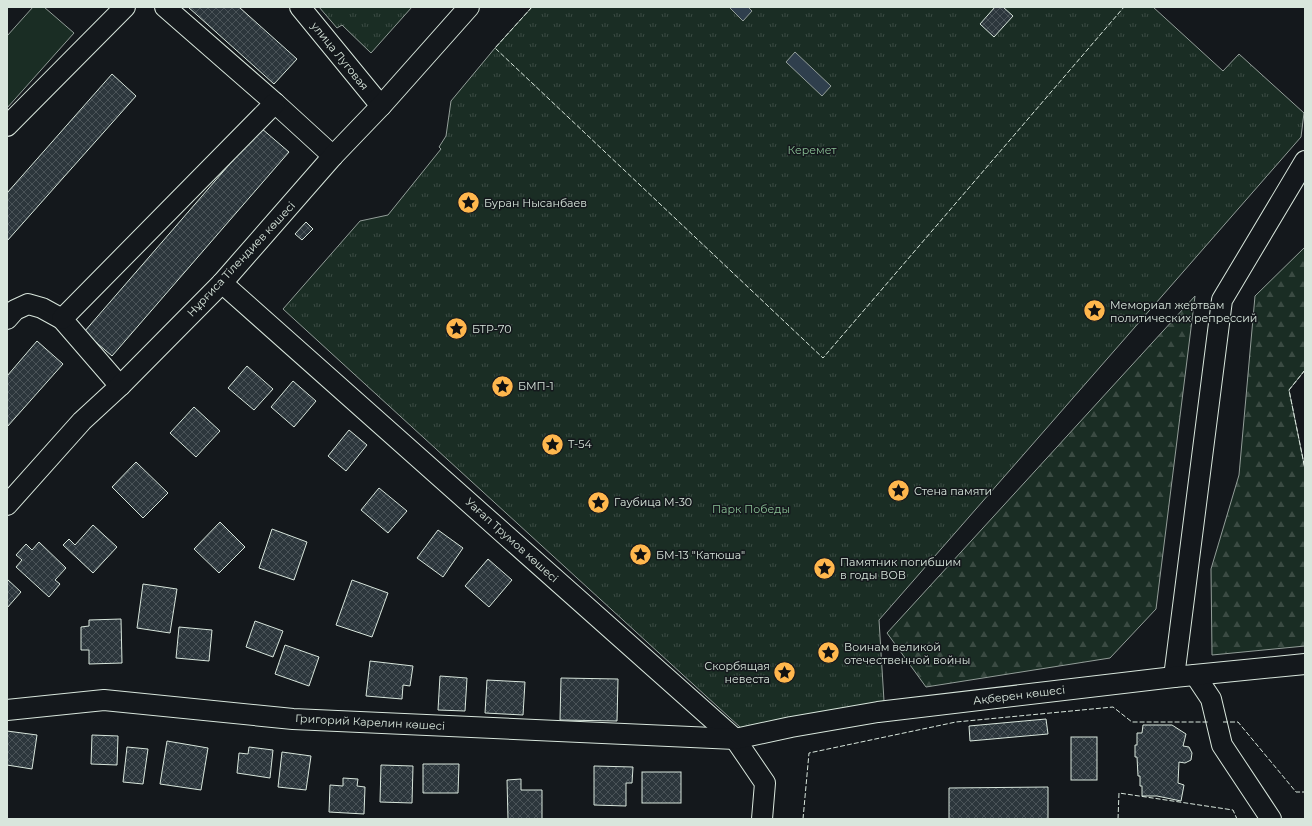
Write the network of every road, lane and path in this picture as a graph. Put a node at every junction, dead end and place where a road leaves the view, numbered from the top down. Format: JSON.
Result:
{"nodes":[{"id":1,"x":125,"y":7,"type":"edge"},
{"id":2,"x":165,"y":7,"type":"edge"},
{"id":3,"x":300,"y":7,"type":"edge"},
{"id":4,"x":469,"y":7,"type":"edge"},
{"id":5,"x":275,"y":103,"type":"junction"},
{"id":6,"x":381,"y":106,"type":"junction"},
{"id":7,"x":7,"y":126,"type":"edge"},
{"id":8,"x":333,"y":156,"type":"junction"},
{"id":9,"x":1305,"y":161,"type":"edge"},
{"id":10,"x":222,"y":283,"type":"junction"},
{"id":11,"x":7,"y":319,"type":"edge"},
{"id":12,"x":62,"y":319,"type":"junction"},
{"id":13,"x":120,"y":386,"type":"junction"},
{"id":14,"x":7,"y":505,"type":"edge"},
{"id":15,"x":1305,"y":664,"type":"edge"},
{"id":16,"x":1195,"y":675,"type":"junction"},
{"id":17,"x":1174,"y":677,"type":"junction"},
{"id":18,"x":7,"y":710,"type":"edge"},
{"id":19,"x":735,"y":739,"type":"junction"},
{"id":20,"x":762,"y":819,"type":"edge"},
{"id":21,"x":1271,"y":819,"type":"edge"}],
"edges":[{"from":1,"to":7,"type":"street"},
{"from":2,"to":5,"type":"street"},
{"from":3,"to":6,"type":"street","name":"улица Луговая"},
{"from":4,"to":6,"type":"street","name":"Нұрғиса Тілендиев көшесі"},
{"from":5,"to":8,"type":"street"},
{"from":5,"to":12,"type":"street"},
{"from":6,"to":8,"type":"street","name":"Нұрғиса Тілендиев көшесі"},
{"from":8,"to":10,"type":"street","name":"Нұрғиса Тілендиев көшесі"},
{"from":9,"to":17,"type":"street"},
{"from":10,"to":13,"type":"street","name":"Нұрғиса Тілендиев көшесі"},
{"from":10,"to":19,"type":"street","name":"Уағап Трумов көшесі"},
{"from":11,"to":12,"type":"street"},
{"from":12,"to":13,"type":"street"},
{"from":13,"to":14,"type":"street","name":"Нұрғиса Тілендиев көшесі"},
{"from":15,"to":16,"type":"street","name":"Ақберен көшесі"},
{"from":16,"to":17,"type":"street","name":"Ақберен көшесі"},
{"from":16,"to":21,"type":"street"},
{"from":17,"to":19,"type":"street","name":"Ақберен көшесі"},
{"from":18,"to":19,"type":"street","name":"Григорий Карелин көшесі"},
{"from":19,"to":20,"type":"street","name":"Уағап Трумов көшесі"}]}
